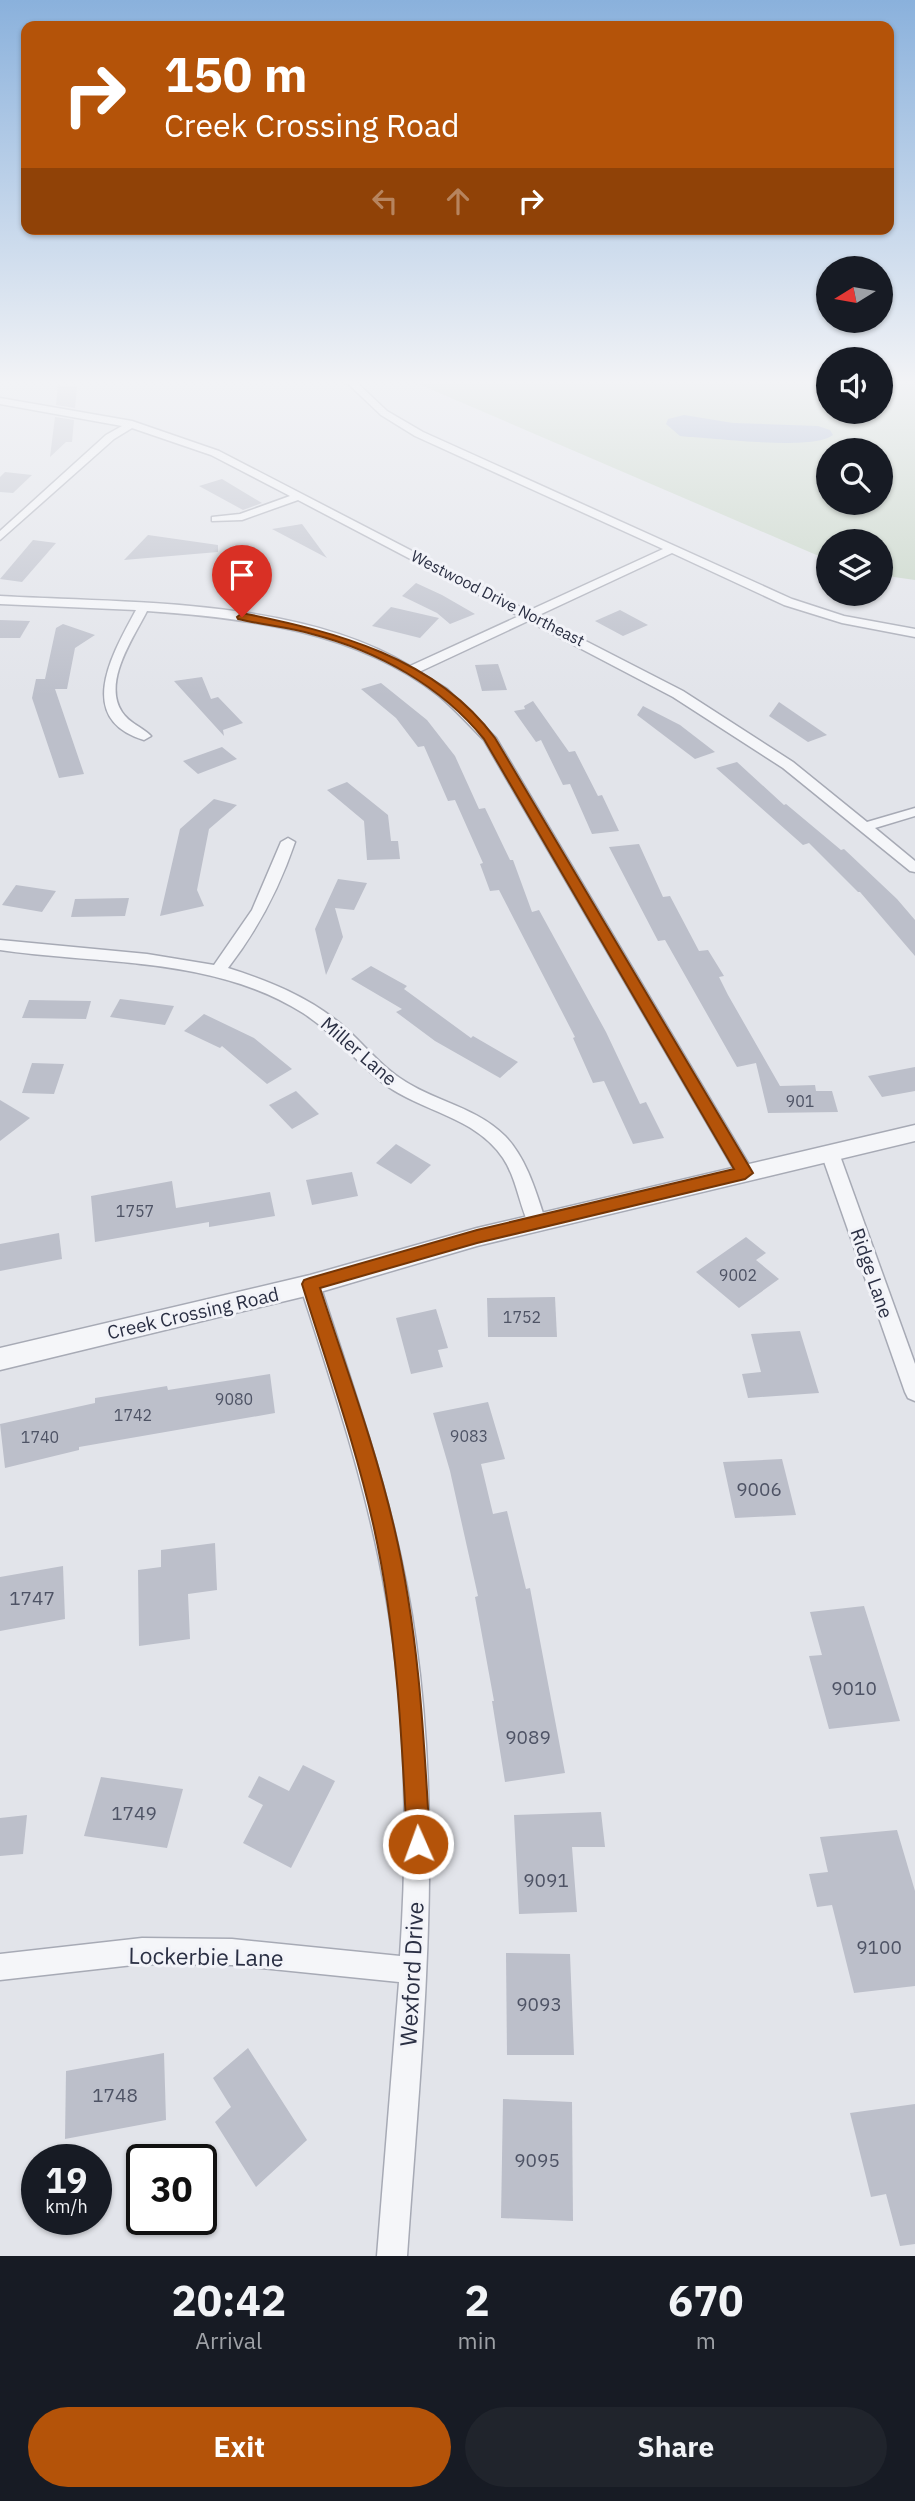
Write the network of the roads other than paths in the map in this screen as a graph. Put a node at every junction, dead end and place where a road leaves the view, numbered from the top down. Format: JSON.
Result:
{"nodes":[{"id":1,"x":58,"y":484,"type":"edge"},
{"id":2,"x":277,"y":484,"type":"edge"},
{"id":3,"x":530,"y":484,"type":"edge"},
{"id":4,"x":300,"y":496,"type":"junction"},
{"id":5,"x":216,"y":519,"type":"dead end"},
{"id":6,"x":0,"y":537,"type":"edge"},
{"id":7,"x":672,"y":549,"type":"junction"},
{"id":8,"x":0,"y":600,"type":"edge"},
{"id":9,"x":143,"y":608,"type":"junction"},
{"id":10,"x":530,"y":615,"type":"junction"},
{"id":11,"x":915,"y":633,"type":"edge"},
{"id":12,"x":412,"y":670,"type":"junction"},
{"id":13,"x":144,"y":736,"type":"dead end"},
{"id":14,"x":915,"y":812,"type":"edge"},
{"id":15,"x":867,"y":826,"type":"junction"},
{"id":16,"x":288,"y":842,"type":"dead end"},
{"id":17,"x":915,"y":868,"type":"edge"},
{"id":18,"x":3,"y":949,"type":"edge"},
{"id":19,"x":218,"y":970,"type":"junction"},
{"id":20,"x":915,"y":1133,"type":"edge"},
{"id":21,"x":830,"y":1153,"type":"junction"},
{"id":22,"x":745,"y":1173,"type":"junction"},
{"id":23,"x":537,"y":1222,"type":"junction"},
{"id":24,"x":310,"y":1284,"type":"junction"},
{"id":25,"x":0,"y":1359,"type":"edge"},
{"id":26,"x":915,"y":1392,"type":"edge"},
{"id":27,"x":0,"y":1967,"type":"edge"},
{"id":28,"x":412,"y":1970,"type":"junction"},
{"id":29,"x":392,"y":2256,"type":"edge"}],
"edges":[{"from":1,"to":6,"type":"street"},
{"from":2,"to":4,"type":"street","name":"Westwood Drive Northeast"},
{"from":3,"to":7,"type":"street"},
{"from":4,"to":5,"type":"street"},
{"from":4,"to":10,"type":"street","name":"Westwood Drive Northeast"},
{"from":7,"to":10,"type":"street"},
{"from":7,"to":11,"type":"street"},
{"from":8,"to":9,"type":"street"},
{"from":9,"to":12,"type":"street"},
{"from":9,"to":13,"type":"street"},
{"from":10,"to":12,"type":"street"},
{"from":10,"to":15,"type":"street","name":"Westwood Drive Northeast"},
{"from":12,"to":22,"type":"street"},
{"from":14,"to":15,"type":"street"},
{"from":15,"to":17,"type":"street","name":"Westwood Drive Northeast"},
{"from":16,"to":19,"type":"street"},
{"from":18,"to":19,"type":"street","name":"Miller Lane"},
{"from":19,"to":23,"type":"street","name":"Miller Lane"},
{"from":20,"to":21,"type":"street","name":"Creek Crossing Road"},
{"from":21,"to":22,"type":"street","name":"Creek Crossing Road"},
{"from":21,"to":26,"type":"street","name":"Ridge Lane"},
{"from":22,"to":23,"type":"street","name":"Creek Crossing Road"},
{"from":23,"to":24,"type":"street","name":"Creek Crossing Road"},
{"from":24,"to":25,"type":"street","name":"Creek Crossing Road"},
{"from":24,"to":28,"type":"street","name":"Wexford Drive"},
{"from":27,"to":28,"type":"street","name":"Lockerbie Lane"},
{"from":28,"to":29,"type":"street","name":"Wexford Drive"}]}
